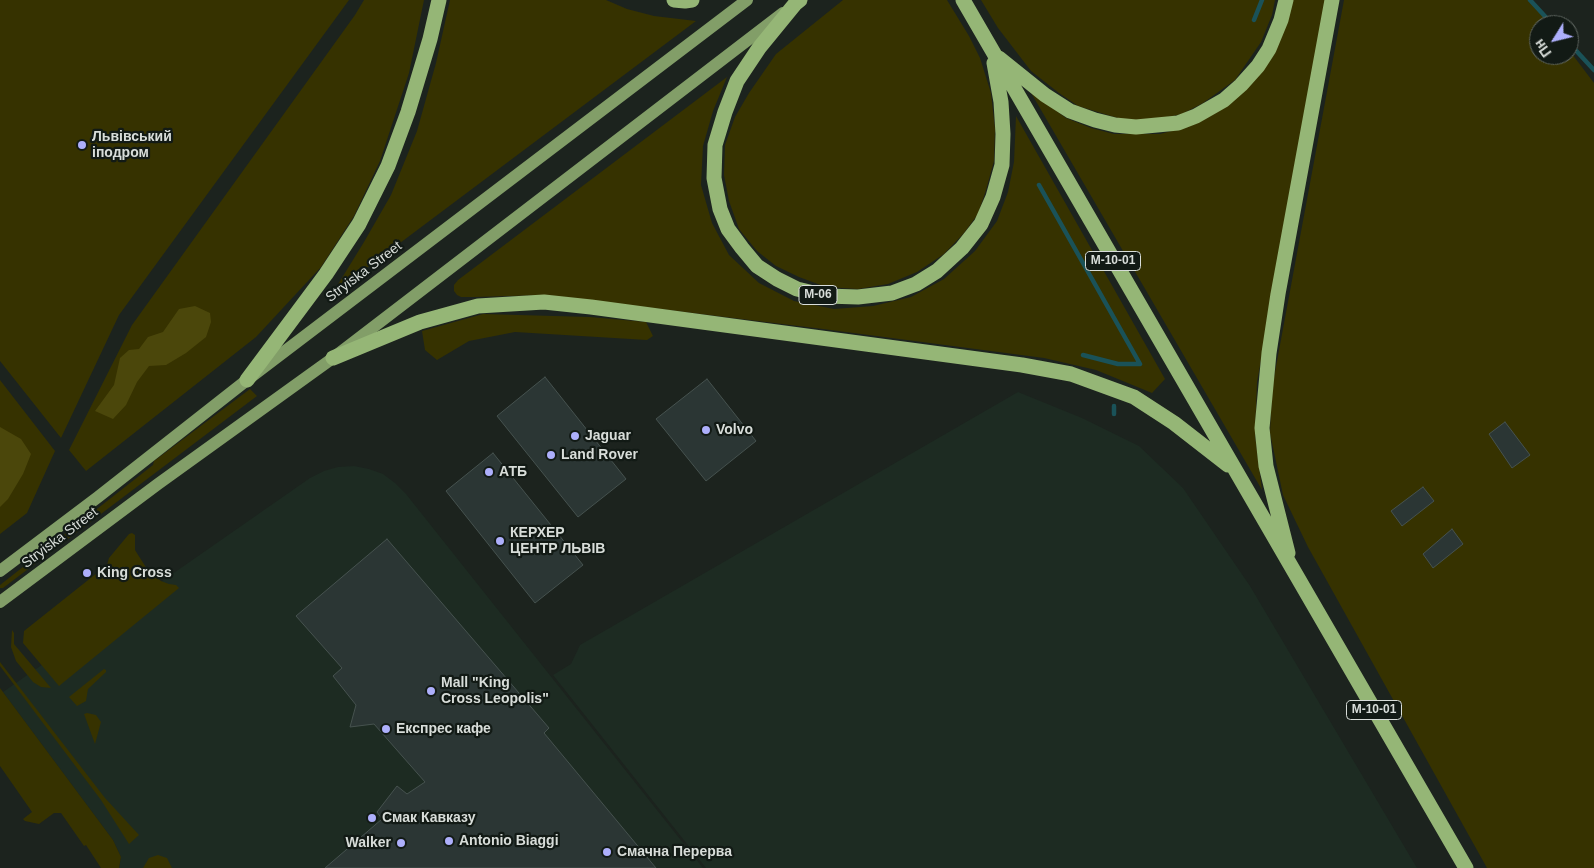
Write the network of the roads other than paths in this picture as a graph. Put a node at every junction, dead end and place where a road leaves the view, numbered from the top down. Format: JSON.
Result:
{"nodes":[{"id":1,"x":439,"y":0,"type":"edge"},
{"id":2,"x":674,"y":0,"type":"edge"},
{"id":3,"x":692,"y":0,"type":"edge"},
{"id":4,"x":747,"y":0,"type":"edge"},
{"id":5,"x":963,"y":0,"type":"edge"},
{"id":6,"x":1286,"y":0,"type":"edge"},
{"id":7,"x":1332,"y":0,"type":"edge"},
{"id":8,"x":798,"y":2,"type":"edge"},
{"id":9,"x":992,"y":52,"type":"junction"},
{"id":10,"x":333,"y":358,"type":"junction"},
{"id":11,"x":247,"y":380,"type":"junction"},
{"id":12,"x":1234,"y":470,"type":"junction"},
{"id":13,"x":0,"y":571,"type":"edge"},
{"id":14,"x":1293,"y":571,"type":"junction"},
{"id":15,"x":0,"y":602,"type":"edge"},
{"id":16,"x":1466,"y":868,"type":"edge"}],
"edges":[{"from":1,"to":11,"type":"highway"},
{"from":2,"to":3,"type":"highway"},
{"from":4,"to":11,"type":"main road","name":"Stryiska Street"},
{"from":5,"to":9,"type":"highway","number":"М-06"},
{"from":6,"to":9,"type":"highway"},
{"from":7,"to":14,"type":"highway"},
{"from":8,"to":9,"type":"highway","number":"М-06"},
{"from":8,"to":10,"type":"main road","name":"Stryiska Street"},
{"from":9,"to":12,"type":"highway","number":"М-10-01"},
{"from":10,"to":12,"type":"highway"},
{"from":10,"to":15,"type":"main road","name":"Stryiska Street"},
{"from":11,"to":13,"type":"main road","name":"Stryiska Street"},
{"from":12,"to":14,"type":"highway","number":"М-10-01"},
{"from":14,"to":16,"type":"highway","number":"М-10-01"}]}
